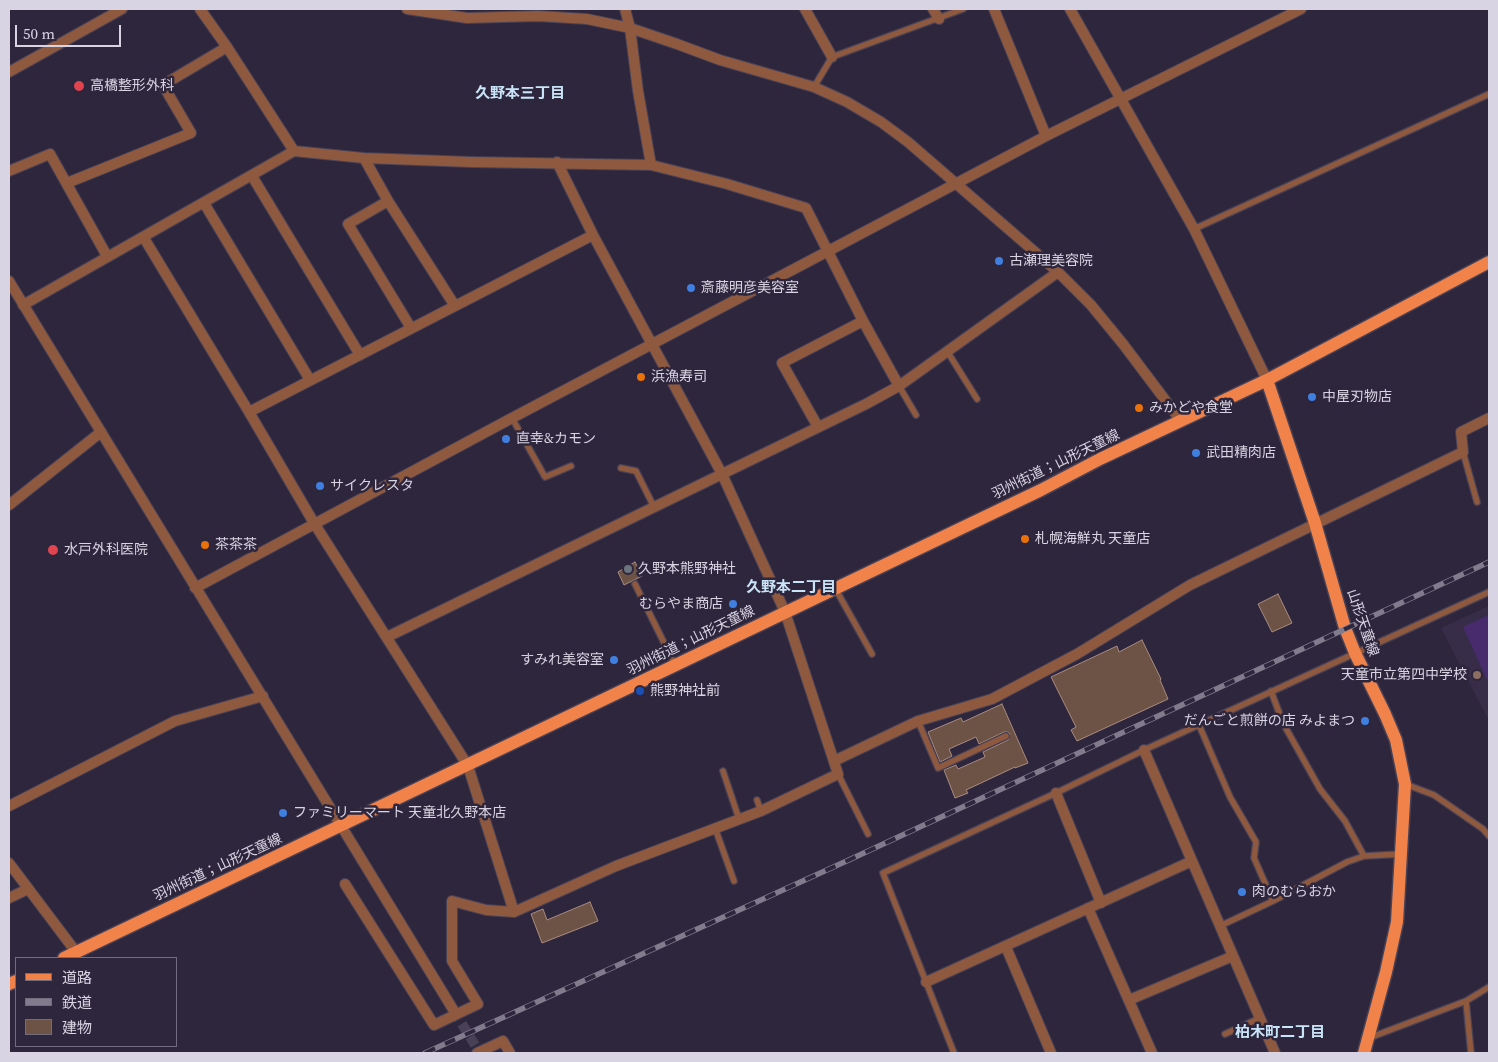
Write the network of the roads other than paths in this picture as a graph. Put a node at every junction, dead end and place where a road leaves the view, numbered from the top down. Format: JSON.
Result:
{"nodes":[{"id":1,"x":122,"y":9,"type":"edge"},
{"id":2,"x":200,"y":9,"type":"edge"},
{"id":3,"x":407,"y":9,"type":"edge"},
{"id":4,"x":625,"y":9,"type":"edge"},
{"id":5,"x":805,"y":9,"type":"edge"},
{"id":6,"x":933,"y":9,"type":"edge"},
{"id":7,"x":963,"y":9,"type":"edge"},
{"id":8,"x":994,"y":9,"type":"edge"},
{"id":9,"x":1070,"y":9,"type":"edge"},
{"id":10,"x":1301,"y":9,"type":"edge"},
{"id":11,"x":443,"y":11,"type":"edge"},
{"id":12,"x":939,"y":19,"type":"junction"},
{"id":13,"x":630,"y":28,"type":"junction"},
{"id":14,"x":227,"y":47,"type":"junction"},
{"id":15,"x":832,"y":57,"type":"junction"},
{"id":16,"x":9,"y":72,"type":"edge"},
{"id":17,"x":814,"y":87,"type":"junction"},
{"id":18,"x":1489,"y":94,"type":"edge"},
{"id":19,"x":1121,"y":98,"type":"junction"},
{"id":20,"x":1046,"y":136,"type":"junction"},
{"id":21,"x":294,"y":152,"type":"junction"},
{"id":22,"x":364,"y":158,"type":"junction"},
{"id":23,"x":557,"y":162,"type":"junction"},
{"id":24,"x":651,"y":165,"type":"junction"},
{"id":25,"x":9,"y":171,"type":"edge"},
{"id":26,"x":252,"y":176,"type":"junction"},
{"id":27,"x":67,"y":183,"type":"junction"},
{"id":28,"x":957,"y":184,"type":"junction"},
{"id":29,"x":388,"y":201,"type":"junction"},
{"id":30,"x":204,"y":203,"type":"junction"},
{"id":31,"x":1194,"y":229,"type":"junction"},
{"id":32,"x":593,"y":235,"type":"junction"},
{"id":33,"x":144,"y":238,"type":"junction"},
{"id":34,"x":828,"y":251,"type":"junction"},
{"id":35,"x":107,"y":256,"type":"junction"},
{"id":36,"x":1489,"y":262,"type":"edge"},
{"id":37,"x":1058,"y":272,"type":"junction"},
{"id":38,"x":9,"y":281,"type":"edge"},
{"id":39,"x":23,"y":305,"type":"junction"},
{"id":40,"x":455,"y":306,"type":"junction"},
{"id":41,"x":863,"y":321,"type":"junction"},
{"id":42,"x":411,"y":328,"type":"junction"},
{"id":43,"x":653,"y":344,"type":"junction"},
{"id":44,"x":947,"y":351,"type":"junction"},
{"id":45,"x":360,"y":355,"type":"junction"},
{"id":46,"x":310,"y":380,"type":"junction"},
{"id":47,"x":1267,"y":380,"type":"junction"},
{"id":48,"x":899,"y":386,"type":"junction"},
{"id":49,"x":977,"y":398,"type":"dead end"},
{"id":50,"x":249,"y":412,"type":"junction"},
{"id":51,"x":916,"y":415,"type":"dead end"},
{"id":52,"x":512,"y":418,"type":"junction"},
{"id":53,"x":1489,"y":418,"type":"edge"},
{"id":54,"x":1181,"y":421,"type":"junction"},
{"id":55,"x":818,"y":427,"type":"junction"},
{"id":56,"x":101,"y":432,"type":"junction"},
{"id":57,"x":1463,"y":452,"type":"junction"},
{"id":58,"x":571,"y":466,"type":"dead end"},
{"id":59,"x":621,"y":468,"type":"dead end"},
{"id":60,"x":722,"y":474,"type":"junction"},
{"id":61,"x":1477,"y":502,"type":"dead end"},
{"id":62,"x":9,"y":505,"type":"edge"},
{"id":63,"x":654,"y":507,"type":"junction"},
{"id":64,"x":1315,"y":522,"type":"junction"},
{"id":65,"x":314,"y":523,"type":"junction"},
{"id":66,"x":635,"y":584,"type":"dead end"},
{"id":67,"x":195,"y":588,"type":"junction"},
{"id":68,"x":835,"y":588,"type":"junction"},
{"id":69,"x":1489,"y":592,"type":"edge"},
{"id":70,"x":785,"y":612,"type":"junction"},
{"id":71,"x":387,"y":637,"type":"junction"},
{"id":72,"x":1355,"y":653,"type":"junction"},
{"id":73,"x":872,"y":654,"type":"dead end"},
{"id":74,"x":675,"y":665,"type":"junction"},
{"id":75,"x":1271,"y":691,"type":"junction"},
{"id":76,"x":263,"y":696,"type":"junction"},
{"id":77,"x":918,"y":721,"type":"junction"},
{"id":78,"x":1199,"y":725,"type":"junction"},
{"id":79,"x":1006,"y":736,"type":"dead end"},
{"id":80,"x":1144,"y":750,"type":"junction"},
{"id":81,"x":834,"y":761,"type":"junction"},
{"id":82,"x":468,"y":766,"type":"junction"},
{"id":83,"x":723,"y":772,"type":"dead end"},
{"id":84,"x":838,"y":774,"type":"junction"},
{"id":85,"x":1405,"y":784,"type":"junction"},
{"id":86,"x":1056,"y":793,"type":"junction"},
{"id":87,"x":757,"y":800,"type":"dead end"},
{"id":88,"x":9,"y":806,"type":"edge"},
{"id":89,"x":761,"y":811,"type":"junction"},
{"id":90,"x":739,"y":818,"type":"junction"},
{"id":91,"x":341,"y":826,"type":"junction"},
{"id":92,"x":715,"y":828,"type":"junction"},
{"id":93,"x":868,"y":834,"type":"dead end"},
{"id":94,"x":1489,"y":836,"type":"edge"},
{"id":95,"x":1401,"y":854,"type":"junction"},
{"id":96,"x":1364,"y":856,"type":"junction"},
{"id":97,"x":1192,"y":861,"type":"junction"},
{"id":98,"x":9,"y":863,"type":"edge"},
{"id":99,"x":734,"y":881,"type":"dead end"},
{"id":100,"x":345,"y":884,"type":"dead end"},
{"id":101,"x":28,"y":889,"type":"junction"},
{"id":102,"x":9,"y":898,"type":"edge"},
{"id":103,"x":1273,"y":901,"type":"junction"},
{"id":104,"x":1100,"y":903,"type":"junction"},
{"id":105,"x":1088,"y":908,"type":"junction"},
{"id":106,"x":514,"y":912,"type":"junction"},
{"id":107,"x":1220,"y":926,"type":"junction"},
{"id":108,"x":1006,"y":947,"type":"junction"},
{"id":109,"x":76,"y":952,"type":"junction"},
{"id":110,"x":1233,"y":956,"type":"junction"},
{"id":111,"x":66,"y":957,"type":"edge"},
{"id":112,"x":926,"y":982,"type":"junction"},
{"id":113,"x":1489,"y":987,"type":"edge"},
{"id":114,"x":1129,"y":1000,"type":"junction"},
{"id":115,"x":1466,"y":1001,"type":"junction"},
{"id":116,"x":454,"y":1011,"type":"tunnel mouth"},
{"id":117,"x":1260,"y":1018,"type":"junction"},
{"id":118,"x":1225,"y":1034,"type":"dead end"},
{"id":119,"x":1367,"y":1038,"type":"junction"},
{"id":120,"x":477,"y":1053,"type":"edge"},
{"id":121,"x":510,"y":1053,"type":"edge"},
{"id":122,"x":954,"y":1053,"type":"edge"},
{"id":123,"x":1051,"y":1053,"type":"edge"},
{"id":124,"x":1152,"y":1053,"type":"edge"},
{"id":125,"x":1275,"y":1053,"type":"edge"},
{"id":126,"x":1364,"y":1053,"type":"edge"},
{"id":127,"x":1471,"y":1053,"type":"edge"}],
"edges":[{"from":1,"to":16,"type":"street"},
{"from":2,"to":14,"type":"street"},
{"from":3,"to":11,"type":"street"},
{"from":4,"to":13,"type":"street"},
{"from":5,"to":15,"type":"street"},
{"from":6,"to":12,"type":"street"},
{"from":7,"to":12,"type":"lane"},
{"from":8,"to":20,"type":"street"},
{"from":9,"to":19,"type":"street"},
{"from":10,"to":19,"type":"street"},
{"from":11,"to":13,"type":"street"},
{"from":12,"to":15,"type":"lane"},
{"from":13,"to":17,"type":"street"},
{"from":13,"to":24,"type":"street"},
{"from":14,"to":21,"type":"street"},
{"from":14,"to":27,"type":"street"},
{"from":15,"to":17,"type":"lane"},
{"from":17,"to":28,"type":"street"},
{"from":18,"to":31,"type":"lane"},
{"from":19,"to":20,"type":"street"},
{"from":19,"to":31,"type":"street"},
{"from":20,"to":28,"type":"street"},
{"from":21,"to":22,"type":"street"},
{"from":21,"to":26,"type":"street"},
{"from":22,"to":23,"type":"street"},
{"from":22,"to":29,"type":"street"},
{"from":23,"to":24,"type":"street"},
{"from":23,"to":32,"type":"street"},
{"from":24,"to":34,"type":"street"},
{"from":25,"to":27,"type":"street"},
{"from":26,"to":30,"type":"street"},
{"from":26,"to":45,"type":"street"},
{"from":27,"to":35,"type":"street"},
{"from":28,"to":34,"type":"street"},
{"from":28,"to":37,"type":"street"},
{"from":29,"to":40,"type":"street"},
{"from":29,"to":42,"type":"street"},
{"from":30,"to":33,"type":"street"},
{"from":30,"to":46,"type":"street"},
{"from":31,"to":47,"type":"street"},
{"from":32,"to":40,"type":"street"},
{"from":32,"to":43,"type":"street"},
{"from":33,"to":35,"type":"street"},
{"from":33,"to":50,"type":"street"},
{"from":34,"to":41,"type":"street"},
{"from":34,"to":43,"type":"street"},
{"from":35,"to":39,"type":"street"},
{"from":36,"to":47,"type":"main road","name":"羽州街道；山形天童線"},
{"from":37,"to":44,"type":"street"},
{"from":37,"to":54,"type":"street"},
{"from":38,"to":39,"type":"street"},
{"from":39,"to":56,"type":"street"},
{"from":40,"to":42,"type":"street"},
{"from":41,"to":48,"type":"street"},
{"from":41,"to":55,"type":"street"},
{"from":42,"to":45,"type":"street"},
{"from":43,"to":52,"type":"street"},
{"from":43,"to":60,"type":"street"},
{"from":44,"to":48,"type":"street"},
{"from":44,"to":49,"type":"lane"},
{"from":45,"to":46,"type":"street"},
{"from":46,"to":50,"type":"street"},
{"from":47,"to":54,"type":"main road","name":"羽州街道；山形天童線"},
{"from":47,"to":64,"type":"main road","name":"山形天童線"},
{"from":48,"to":51,"type":"lane"},
{"from":48,"to":55,"type":"street"},
{"from":50,"to":65,"type":"street"},
{"from":52,"to":58,"type":"lane"},
{"from":52,"to":65,"type":"street"},
{"from":53,"to":57,"type":"street"},
{"from":54,"to":68,"type":"main road","name":"羽州街道；山形天童線"},
{"from":55,"to":60,"type":"street"},
{"from":56,"to":62,"type":"street"},
{"from":56,"to":67,"type":"street"},
{"from":57,"to":61,"type":"lane"},
{"from":57,"to":64,"type":"street"},
{"from":59,"to":63,"type":"lane"},
{"from":60,"to":63,"type":"street"},
{"from":60,"to":70,"type":"street"},
{"from":63,"to":71,"type":"street"},
{"from":64,"to":72,"type":"main road","name":"山形天童線"},
{"from":64,"to":77,"type":"street"},
{"from":65,"to":67,"type":"street"},
{"from":65,"to":71,"type":"street"},
{"from":66,"to":74,"type":"lane"},
{"from":67,"to":76,"type":"street"},
{"from":68,"to":70,"type":"main road","name":"羽州街道；山形天童線"},
{"from":68,"to":73,"type":"lane"},
{"from":69,"to":72,"type":"lane"},
{"from":70,"to":74,"type":"main road","name":"羽州街道；山形天童線"},
{"from":70,"to":81,"type":"street"},
{"from":71,"to":82,"type":"street"},
{"from":72,"to":75,"type":"lane"},
{"from":72,"to":85,"type":"main road","name":"山形天童線"},
{"from":74,"to":82,"type":"main road","name":"羽州街道；山形天童線"},
{"from":75,"to":78,"type":"lane"},
{"from":75,"to":96,"type":"lane"},
{"from":76,"to":88,"type":"street"},
{"from":76,"to":91,"type":"street"},
{"from":77,"to":79,"type":"lane"},
{"from":77,"to":81,"type":"street"},
{"from":78,"to":80,"type":"lane"},
{"from":78,"to":103,"type":"lane"},
{"from":80,"to":86,"type":"lane"},
{"from":80,"to":97,"type":"street"},
{"from":81,"to":84,"type":"street"},
{"from":82,"to":91,"type":"main road","name":"羽州街道；山形天童線"},
{"from":82,"to":106,"type":"street"},
{"from":83,"to":90,"type":"lane"},
{"from":84,"to":89,"type":"street"},
{"from":84,"to":93,"type":"lane"},
{"from":85,"to":94,"type":"lane"},
{"from":85,"to":95,"type":"main road","name":"山形天童線"},
{"from":86,"to":104,"type":"street"},
{"from":86,"to":112,"type":"lane"},
{"from":87,"to":89,"type":"lane"},
{"from":89,"to":90,"type":"street"},
{"from":90,"to":92,"type":"street"},
{"from":91,"to":109,"type":"main road","name":"羽州街道；山形天童線"},
{"from":91,"to":116,"type":"street"},
{"from":92,"to":99,"type":"lane"},
{"from":92,"to":106,"type":"street"},
{"from":95,"to":96,"type":"lane"},
{"from":95,"to":119,"type":"main road","name":"山形天童線"},
{"from":96,"to":103,"type":"lane"},
{"from":97,"to":104,"type":"street"},
{"from":97,"to":107,"type":"street"},
{"from":98,"to":101,"type":"street"},
{"from":100,"to":106,"type":"street"},
{"from":101,"to":102,"type":"street"},
{"from":101,"to":109,"type":"street"},
{"from":103,"to":107,"type":"lane"},
{"from":104,"to":105,"type":"street"},
{"from":105,"to":108,"type":"street"},
{"from":105,"to":114,"type":"street"},
{"from":107,"to":110,"type":"street"},
{"from":108,"to":112,"type":"street"},
{"from":108,"to":123,"type":"street"},
{"from":109,"to":111,"type":"main road","name":"羽州街道；山形天童線"},
{"from":110,"to":114,"type":"street"},
{"from":110,"to":117,"type":"street"},
{"from":112,"to":122,"type":"lane"},
{"from":113,"to":115,"type":"lane"},
{"from":114,"to":124,"type":"street"},
{"from":115,"to":119,"type":"lane"},
{"from":115,"to":127,"type":"lane"},
{"from":117,"to":118,"type":"lane"},
{"from":117,"to":125,"type":"street"},
{"from":119,"to":126,"type":"main road","name":"山形天童線"},
{"from":120,"to":121,"type":"street"}]}
